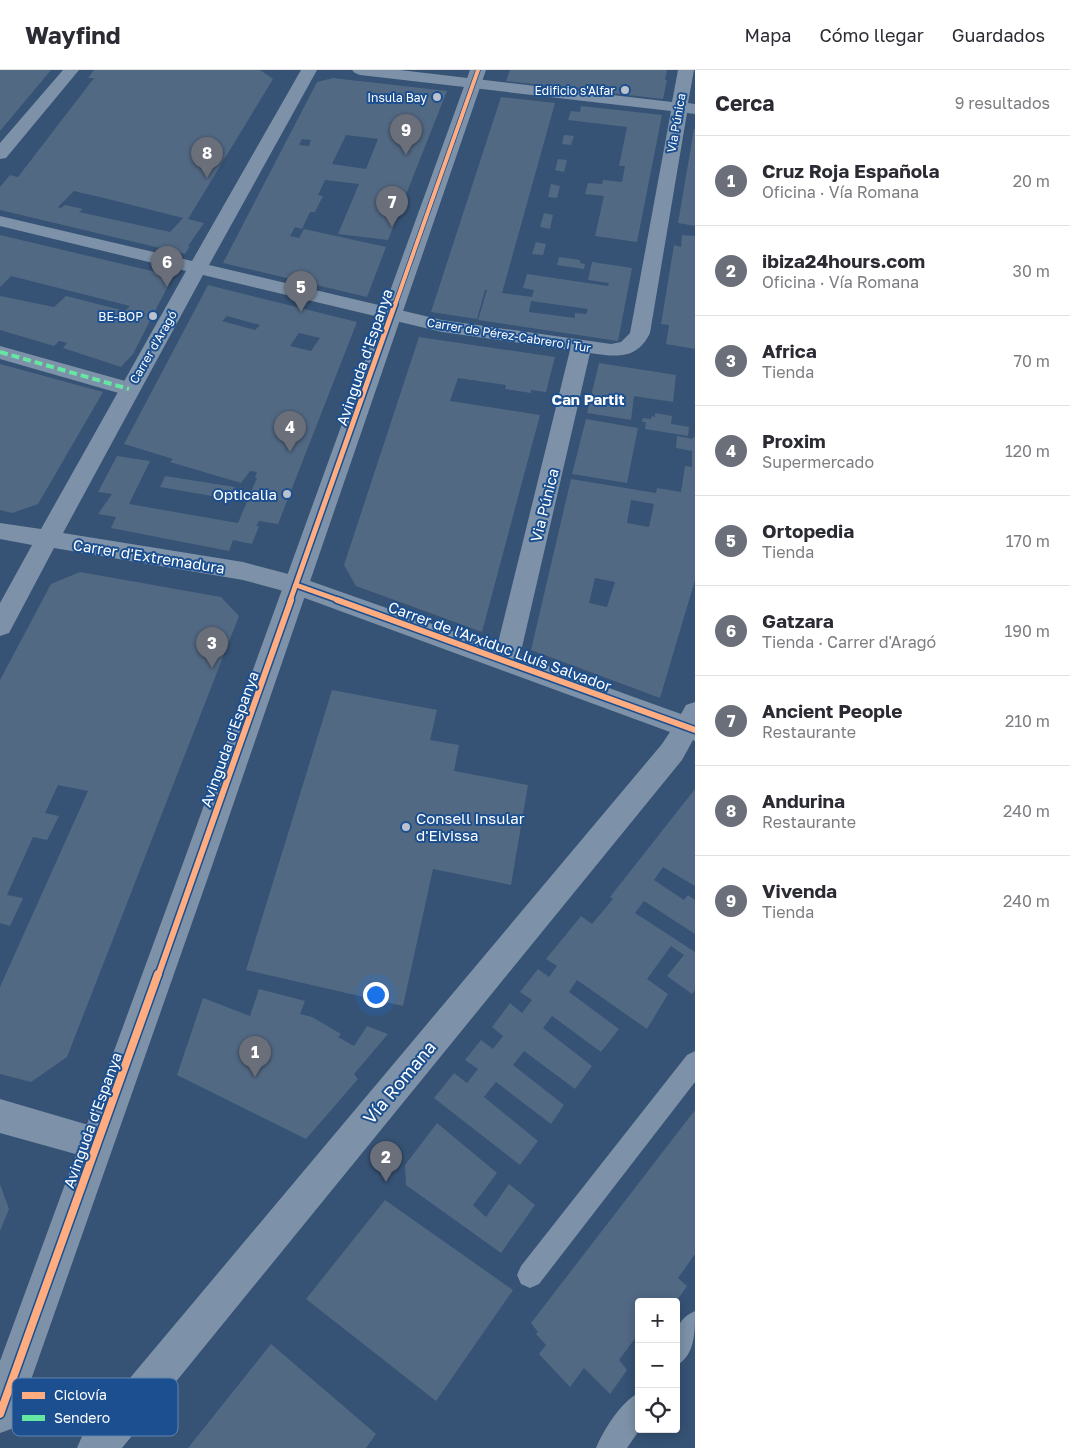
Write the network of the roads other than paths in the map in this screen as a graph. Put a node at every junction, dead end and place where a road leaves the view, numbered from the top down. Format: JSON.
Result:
{"nodes":[{"id":1,"x":71,"y":70,"type":"edge"},
{"id":2,"x":309,"y":70,"type":"edge"},
{"id":3,"x":360,"y":70,"type":"edge"},
{"id":4,"x":686,"y":70,"type":"edge"},
{"id":5,"x":476,"y":76,"type":"edge"},
{"id":6,"x":687,"y":108,"type":"edge"},
{"id":7,"x":0,"y":154,"type":"edge"},
{"id":8,"x":0,"y":221,"type":"edge"},
{"id":9,"x":198,"y":268,"type":"junction"},
{"id":10,"x":392,"y":314,"type":"junction"},
{"id":11,"x":581,"y":347,"type":"junction"},
{"id":12,"x":627,"y":348,"type":"joint"},
{"id":13,"x":0,"y":352,"type":"edge"},
{"id":14,"x":129,"y":389,"type":"junction"},
{"id":15,"x":0,"y":531,"type":"edge"},
{"id":16,"x":48,"y":540,"type":"junction"},
{"id":17,"x":296,"y":585,"type":"junction"},
{"id":18,"x":0,"y":626,"type":"edge"},
{"id":19,"x":506,"y":662,"type":"junction"},
{"id":20,"x":692,"y":723,"type":"edge"},
{"id":21,"x":695,"y":1063,"type":"edge"},
{"id":22,"x":0,"y":1116,"type":"edge"},
{"id":23,"x":97,"y":1143,"type":"junction"},
{"id":24,"x":530,"y":1275,"type":"dead end"},
{"id":25,"x":695,"y":1325,"type":"edge"},
{"id":26,"x":680,"y":1346,"type":"edge"},
{"id":27,"x":13,"y":1378,"type":"edge"},
{"id":28,"x":155,"y":1378,"type":"edge"},
{"id":29,"x":12,"y":1380,"type":"edge"},
{"id":30,"x":635,"y":1413,"type":"edge"},
{"id":31,"x":0,"y":1414,"type":"edge"},
{"id":32,"x":107,"y":1436,"type":"edge"},
{"id":33,"x":97,"y":1448,"type":"edge"},
{"id":34,"x":610,"y":1448,"type":"edge"}],
"edges":[{"from":1,"to":7,"type":"street"},
{"from":2,"to":9,"type":"street","name":"Carrer d'Aragó"},
{"from":3,"to":5,"type":"street"},
{"from":4,"to":6,"type":"street","name":"Via Púnica"},
{"from":5,"to":6,"type":"street"},
{"from":5,"to":10,"type":"street","name":"Avinguda d'Espanya"},
{"from":6,"to":12,"type":"street","name":"Via Púnica"},
{"from":8,"to":9,"type":"street","name":"Carrer de Pérez-Cabrero i Tur"},
{"from":9,"to":10,"type":"street","name":"Carrer de Pérez-Cabrero i Tur"},
{"from":9,"to":14,"type":"street","name":"Carrer d'Aragó"},
{"from":10,"to":11,"type":"street","name":"Carrer de Pérez-Cabrero i Tur"},
{"from":10,"to":17,"type":"street","name":"Avinguda d'Espanya"},
{"from":11,"to":12,"type":"street","name":"Carrer de Pérez-Cabrero i Tur"},
{"from":11,"to":19,"type":"street","name":"Via Púnica"},
{"from":13,"to":14,"type":"street"},
{"from":14,"to":16,"type":"street","name":"Carrer d'Aragó"},
{"from":15,"to":16,"type":"street","name":"Carrer d'Extremadura"},
{"from":16,"to":17,"type":"street","name":"Carrer d'Extremadura"},
{"from":16,"to":18,"type":"street","name":"Carrer d'Aragó"},
{"from":17,"to":19,"type":"street","name":"Carrer de l'Arxiduc Lluís Salvador"},
{"from":17,"to":23,"type":"street","name":"Avinguda d'Espanya"},
{"from":19,"to":20,"type":"street","name":"Carrer de l'Arxiduc Lluís Salvador"},
{"from":20,"to":28,"type":"street","name":"Vía Romana"},
{"from":21,"to":24,"type":"lane"},
{"from":22,"to":23,"type":"street"},
{"from":23,"to":27,"type":"street","name":"Avinguda d'Espanya"},
{"from":25,"to":26,"type":"lane"},
{"from":29,"to":31,"type":"street","name":"Avinguda d'Espanya"},
{"from":30,"to":34,"type":"lane"},
{"from":32,"to":33,"type":"street","name":"Vía Romana"}]}
